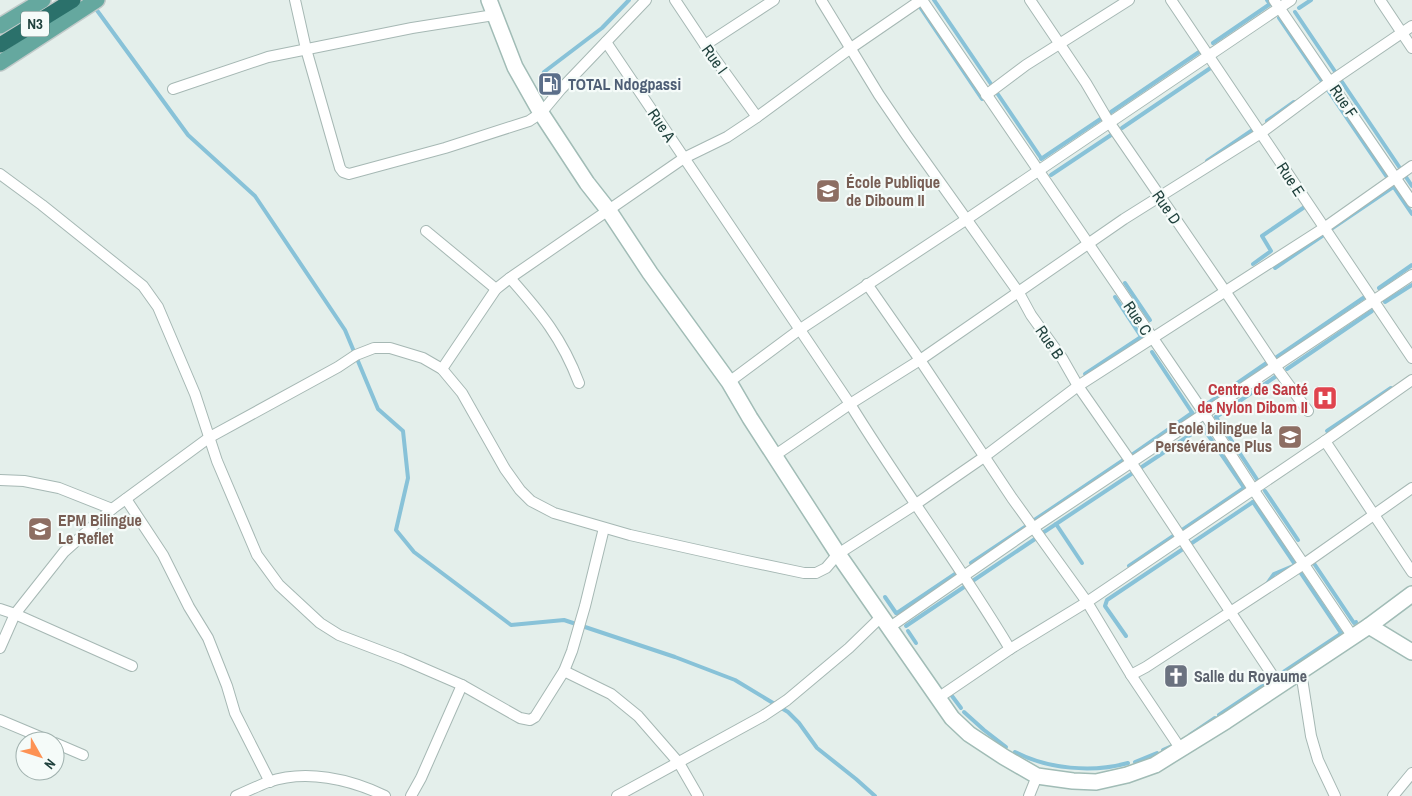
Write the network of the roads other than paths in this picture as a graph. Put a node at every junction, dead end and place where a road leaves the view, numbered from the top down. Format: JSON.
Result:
{"nodes":[{"id":1,"x":44,"y":0,"type":"edge"},
{"id":2,"x":97,"y":0,"type":"edge"},
{"id":3,"x":295,"y":0,"type":"edge"},
{"id":4,"x":489,"y":0,"type":"edge"},
{"id":5,"x":646,"y":0,"type":"edge"},
{"id":6,"x":675,"y":0,"type":"edge"},
{"id":7,"x":774,"y":0,"type":"edge"},
{"id":8,"x":820,"y":0,"type":"edge"},
{"id":9,"x":921,"y":0,"type":"edge"},
{"id":10,"x":1030,"y":0,"type":"edge"},
{"id":11,"x":1129,"y":0,"type":"edge"},
{"id":12,"x":1171,"y":0,"type":"edge"},
{"id":13,"x":1290,"y":0,"type":"edge"},
{"id":14,"x":1380,"y":0,"type":"edge"},
{"id":15,"x":1277,"y":4,"type":"edge"},
{"id":16,"x":74,"y":8,"type":"edge"},
{"id":17,"x":494,"y":15,"type":"junction"},
{"id":18,"x":0,"y":26,"type":"edge"},
{"id":19,"x":1412,"y":26,"type":"edge"},
{"id":20,"x":1401,"y":32,"type":"junction"},
{"id":21,"x":606,"y":42,"type":"junction"},
{"id":22,"x":1060,"y":44,"type":"junction"},
{"id":23,"x":0,"y":45,"type":"edge"},
{"id":24,"x":705,"y":45,"type":"junction"},
{"id":25,"x":851,"y":48,"type":"junction"},
{"id":26,"x":1412,"y":48,"type":"edge"},
{"id":27,"x":306,"y":49,"type":"junction"},
{"id":28,"x":1208,"y":55,"type":"junction"},
{"id":29,"x":0,"y":63,"type":"edge"},
{"id":30,"x":1331,"y":81,"type":"junction"},
{"id":31,"x":173,"y":89,"type":"dead end"},
{"id":32,"x":986,"y":95,"type":"junction"},
{"id":33,"x":541,"y":113,"type":"junction"},
{"id":34,"x":757,"y":117,"type":"junction"},
{"id":35,"x":1109,"y":122,"type":"junction"},
{"id":36,"x":1262,"y":134,"type":"junction"},
{"id":37,"x":684,"y":158,"type":"junction"},
{"id":38,"x":1412,"y":166,"type":"edge"},
{"id":39,"x":1038,"y":171,"type":"junction"},
{"id":40,"x":0,"y":174,"type":"edge"},
{"id":41,"x":1396,"y":178,"type":"junction"},
{"id":42,"x":1160,"y":197,"type":"junction"},
{"id":43,"x":1412,"y":202,"type":"edge"},
{"id":44,"x":609,"y":211,"type":"junction"},
{"id":45,"x":967,"y":219,"type":"junction"},
{"id":46,"x":1324,"y":228,"type":"junction"},
{"id":47,"x":426,"y":231,"type":"dead end"},
{"id":48,"x":1088,"y":244,"type":"junction"},
{"id":49,"x":1412,"y":274,"type":"edge"},
{"id":50,"x":510,"y":278,"type":"junction"},
{"id":51,"x":867,"y":284,"type":"junction"},
{"id":52,"x":496,"y":289,"type":"junction"},
{"id":53,"x":1226,"y":291,"type":"junction"},
{"id":54,"x":1019,"y":292,"type":"junction"},
{"id":55,"x":1374,"y":300,"type":"junction"},
{"id":56,"x":799,"y":330,"type":"junction"},
{"id":57,"x":1151,"y":338,"type":"junction"},
{"id":58,"x":1412,"y":358,"type":"edge"},
{"id":59,"x":920,"y":360,"type":"junction"},
{"id":60,"x":1275,"y":366,"type":"junction"},
{"id":61,"x":442,"y":369,"type":"junction"},
{"id":62,"x":1412,"y":380,"type":"edge"},
{"id":63,"x":729,"y":382,"type":"junction"},
{"id":64,"x":579,"y":383,"type":"dead end"},
{"id":65,"x":1078,"y":386,"type":"junction"},
{"id":66,"x":850,"y":404,"type":"junction"},
{"id":67,"x":1308,"y":410,"type":"dead end"},
{"id":68,"x":1204,"y":413,"type":"junction"},
{"id":69,"x":210,"y":437,"type":"junction"},
{"id":70,"x":1324,"y":441,"type":"junction"},
{"id":71,"x":774,"y":456,"type":"junction"},
{"id":72,"x":984,"y":457,"type":"junction"},
{"id":73,"x":1131,"y":462,"type":"junction"},
{"id":74,"x":0,"y":480,"type":"edge"},
{"id":75,"x":1412,"y":488,"type":"edge"},
{"id":76,"x":1253,"y":489,"type":"junction"},
{"id":77,"x":126,"y":499,"type":"junction"},
{"id":78,"x":916,"y":504,"type":"junction"},
{"id":79,"x":112,"y":509,"type":"junction"},
{"id":80,"x":1375,"y":514,"type":"junction"},
{"id":81,"x":604,"y":528,"type":"junction"},
{"id":82,"x":1033,"y":528,"type":"junction"},
{"id":83,"x":1182,"y":538,"type":"junction"},
{"id":84,"x":838,"y":554,"type":"junction"},
{"id":85,"x":1304,"y":564,"type":"junction"},
{"id":86,"x":1412,"y":572,"type":"edge"},
{"id":87,"x":963,"y":576,"type":"junction"},
{"id":88,"x":1412,"y":594,"type":"edge"},
{"id":89,"x":1087,"y":602,"type":"junction"},
{"id":90,"x":0,"y":609,"type":"edge"},
{"id":91,"x":1231,"y":610,"type":"junction"},
{"id":92,"x":15,"y":614,"type":"junction"},
{"id":93,"x":886,"y":622,"type":"junction"},
{"id":94,"x":1369,"y":626,"type":"junction"},
{"id":95,"x":1353,"y":637,"type":"junction"},
{"id":96,"x":0,"y":648,"type":"edge"},
{"id":97,"x":1010,"y":649,"type":"junction"},
{"id":98,"x":1412,"y":652,"type":"edge"},
{"id":99,"x":132,"y":666,"type":"dead end"},
{"id":100,"x":564,"y":671,"type":"junction"},
{"id":101,"x":1301,"y":672,"type":"junction"},
{"id":102,"x":1131,"y":675,"type":"junction"},
{"id":103,"x":462,"y":685,"type":"junction"},
{"id":104,"x":1279,"y":685,"type":"junction"},
{"id":105,"x":938,"y":698,"type":"junction"},
{"id":106,"x":0,"y":720,"type":"edge"},
{"id":107,"x":26,"y":731,"type":"edge"},
{"id":108,"x":65,"y":747,"type":"edge"},
{"id":109,"x":1180,"y":748,"type":"junction"},
{"id":110,"x":83,"y":755,"type":"dead end"},
{"id":111,"x":680,"y":763,"type":"junction"},
{"id":112,"x":1412,"y":773,"type":"edge"},
{"id":113,"x":1037,"y":776,"type":"junction"},
{"id":114,"x":270,"y":782,"type":"junction"},
{"id":115,"x":236,"y":796,"type":"edge"},
{"id":116,"x":385,"y":796,"type":"edge"},
{"id":117,"x":411,"y":796,"type":"edge"},
{"id":118,"x":617,"y":796,"type":"edge"},
{"id":119,"x":698,"y":796,"type":"edge"},
{"id":120,"x":1029,"y":796,"type":"edge"},
{"id":121,"x":1335,"y":796,"type":"edge"},
{"id":122,"x":1393,"y":796,"type":"edge"}],
"edges":[{"from":1,"to":18,"type":"main road","number":"N3"},
{"from":2,"to":16,"type":"main road","number":"N3"},
{"from":3,"to":27,"type":"street"},
{"from":4,"to":17,"type":"main road"},
{"from":5,"to":21,"type":"street"},
{"from":6,"to":24,"type":"street","name":"Rue I"},
{"from":7,"to":24,"type":"street"},
{"from":8,"to":25,"type":"street","name":"Rue B"},
{"from":9,"to":25,"type":"street"},
{"from":9,"to":32,"type":"street","name":"Rue C"},
{"from":10,"to":22,"type":"street","name":"Rue D"},
{"from":11,"to":22,"type":"street"},
{"from":12,"to":28,"type":"street","name":"Rue E"},
{"from":13,"to":15,"type":"street"},
{"from":14,"to":20,"type":"street"},
{"from":15,"to":28,"type":"street"},
{"from":15,"to":30,"type":"street","name":"Rue F"},
{"from":16,"to":23,"type":"highway","number":"N3"},
{"from":16,"to":29,"type":"main road"},
{"from":17,"to":27,"type":"street"},
{"from":17,"to":33,"type":"main road"},
{"from":19,"to":20,"type":"street"},
{"from":20,"to":26,"type":"street"},
{"from":20,"to":30,"type":"street"},
{"from":21,"to":33,"type":"street"},
{"from":21,"to":37,"type":"street","name":"Rue A"},
{"from":22,"to":32,"type":"street"},
{"from":22,"to":35,"type":"street","name":"Rue D"},
{"from":24,"to":34,"type":"street","name":"Rue I"},
{"from":25,"to":34,"type":"street"},
{"from":25,"to":45,"type":"street","name":"Rue B"},
{"from":27,"to":31,"type":"street"},
{"from":27,"to":33,"type":"street"},
{"from":28,"to":35,"type":"street"},
{"from":28,"to":36,"type":"street","name":"Rue E"},
{"from":30,"to":36,"type":"street"},
{"from":30,"to":41,"type":"street","name":"Rue F"},
{"from":32,"to":39,"type":"street","name":"Rue C"},
{"from":33,"to":44,"type":"main road"},
{"from":34,"to":37,"type":"street"},
{"from":35,"to":39,"type":"street"},
{"from":35,"to":42,"type":"street","name":"Rue D"},
{"from":36,"to":42,"type":"street"},
{"from":36,"to":46,"type":"street","name":"Rue E"},
{"from":37,"to":44,"type":"street"},
{"from":37,"to":56,"type":"street","name":"Rue A"},
{"from":38,"to":41,"type":"street"},
{"from":39,"to":45,"type":"street"},
{"from":39,"to":48,"type":"street","name":"Rue C"},
{"from":40,"to":69,"type":"street"},
{"from":41,"to":43,"type":"street","name":"Rue F"},
{"from":41,"to":46,"type":"street"},
{"from":42,"to":48,"type":"street"},
{"from":42,"to":53,"type":"street","name":"Rue D"},
{"from":44,"to":50,"type":"street"},
{"from":44,"to":63,"type":"main road"},
{"from":45,"to":51,"type":"street"},
{"from":45,"to":54,"type":"street","name":"Rue B"},
{"from":46,"to":53,"type":"street"},
{"from":46,"to":55,"type":"street","name":"Rue E"},
{"from":47,"to":52,"type":"street"},
{"from":48,"to":54,"type":"street"},
{"from":48,"to":57,"type":"street","name":"Rue C"},
{"from":49,"to":55,"type":"street"},
{"from":50,"to":52,"type":"street"},
{"from":50,"to":64,"type":"street"},
{"from":51,"to":56,"type":"street"},
{"from":51,"to":59,"type":"street"},
{"from":52,"to":61,"type":"street"},
{"from":53,"to":57,"type":"street"},
{"from":53,"to":60,"type":"street","name":"Rue D"},
{"from":54,"to":59,"type":"street"},
{"from":54,"to":65,"type":"street","name":"Rue B"},
{"from":55,"to":58,"type":"street","name":"Rue E"},
{"from":55,"to":60,"type":"street"},
{"from":56,"to":63,"type":"street"},
{"from":56,"to":66,"type":"street","name":"Rue A"},
{"from":57,"to":65,"type":"street"},
{"from":57,"to":68,"type":"street","name":"Rue C"},
{"from":59,"to":66,"type":"street"},
{"from":59,"to":72,"type":"street"},
{"from":60,"to":67,"type":"street","name":"Rue D"},
{"from":60,"to":68,"type":"street"},
{"from":61,"to":69,"type":"street"},
{"from":61,"to":81,"type":"street"},
{"from":62,"to":70,"type":"street"},
{"from":63,"to":71,"type":"main road"},
{"from":65,"to":72,"type":"street"},
{"from":65,"to":73,"type":"street","name":"Rue B"},
{"from":66,"to":71,"type":"street"},
{"from":66,"to":78,"type":"street","name":"Rue A"},
{"from":68,"to":73,"type":"street"},
{"from":68,"to":76,"type":"street","name":"Rue C"},
{"from":69,"to":77,"type":"street"},
{"from":69,"to":103,"type":"street"},
{"from":70,"to":76,"type":"street"},
{"from":70,"to":80,"type":"street"},
{"from":71,"to":84,"type":"main road"},
{"from":72,"to":78,"type":"street"},
{"from":72,"to":82,"type":"street"},
{"from":73,"to":82,"type":"street"},
{"from":73,"to":83,"type":"street","name":"Rue B"},
{"from":74,"to":79,"type":"street"},
{"from":75,"to":80,"type":"street"},
{"from":76,"to":83,"type":"street"},
{"from":76,"to":85,"type":"street","name":"Rue C"},
{"from":77,"to":79,"type":"street"},
{"from":77,"to":114,"type":"street"},
{"from":78,"to":84,"type":"street"},
{"from":78,"to":87,"type":"street","name":"Rue A"},
{"from":79,"to":92,"type":"street"},
{"from":80,"to":85,"type":"street"},
{"from":80,"to":86,"type":"street"},
{"from":81,"to":84,"type":"street"},
{"from":81,"to":100,"type":"street"},
{"from":82,"to":87,"type":"street"},
{"from":82,"to":89,"type":"street"},
{"from":83,"to":89,"type":"street"},
{"from":83,"to":91,"type":"street","name":"Rue B"},
{"from":84,"to":93,"type":"main road"},
{"from":85,"to":91,"type":"street"},
{"from":85,"to":95,"type":"street","name":"Rue C"},
{"from":87,"to":93,"type":"street"},
{"from":87,"to":97,"type":"street","name":"Rue A"},
{"from":88,"to":94,"type":"main road"},
{"from":89,"to":97,"type":"street"},
{"from":89,"to":102,"type":"street"},
{"from":90,"to":92,"type":"street"},
{"from":91,"to":102,"type":"street"},
{"from":91,"to":104,"type":"street","name":"Rue B"},
{"from":92,"to":96,"type":"street"},
{"from":92,"to":99,"type":"street"},
{"from":93,"to":105,"type":"main road"},
{"from":93,"to":111,"type":"street"},
{"from":94,"to":95,"type":"main road"},
{"from":94,"to":98,"type":"main road"},
{"from":95,"to":101,"type":"main road"},
{"from":97,"to":105,"type":"street"},
{"from":100,"to":103,"type":"street"},
{"from":100,"to":111,"type":"street"},
{"from":101,"to":104,"type":"main road"},
{"from":101,"to":121,"type":"street"},
{"from":102,"to":109,"type":"street"},
{"from":103,"to":117,"type":"street"},
{"from":104,"to":109,"type":"main road"},
{"from":105,"to":113,"type":"main road"},
{"from":106,"to":107,"type":"street"},
{"from":108,"to":110,"type":"street"},
{"from":109,"to":113,"type":"main road"},
{"from":111,"to":118,"type":"street"},
{"from":111,"to":119,"type":"street"},
{"from":112,"to":122,"type":"street"},
{"from":113,"to":120,"type":"street"},
{"from":114,"to":115,"type":"street"},
{"from":114,"to":116,"type":"street"}]}
